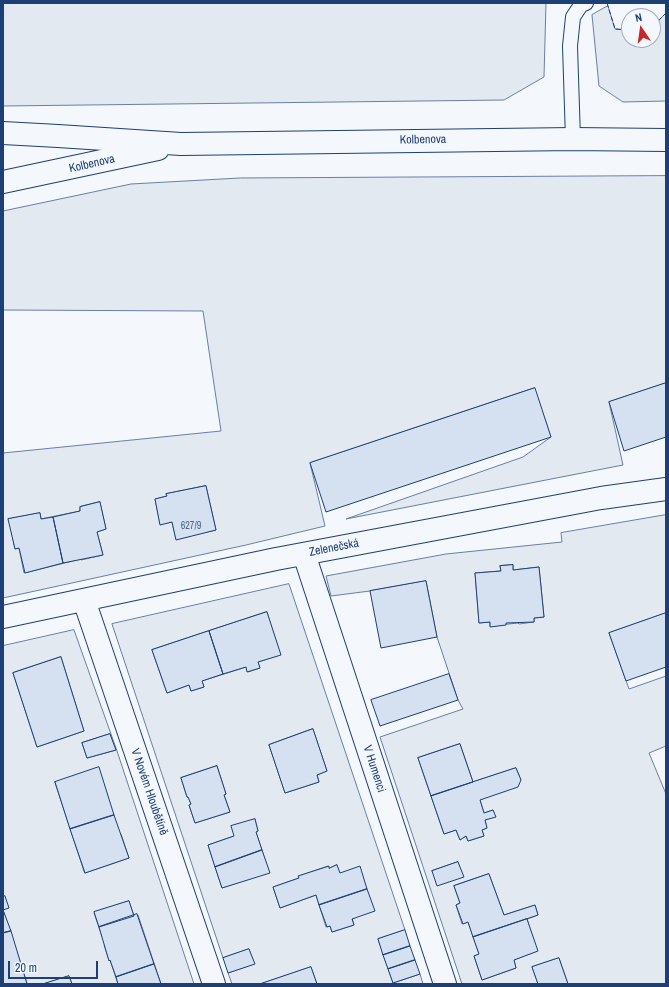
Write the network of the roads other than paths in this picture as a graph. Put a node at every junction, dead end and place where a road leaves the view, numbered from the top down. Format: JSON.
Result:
{"nodes":[{"id":1,"x":586,"y":3,"type":"edge"},
{"id":2,"x":3,"y":133,"type":"edge"},
{"id":3,"x":573,"y":139,"type":"junction"},
{"id":4,"x":666,"y":140,"type":"edge"},
{"id":5,"x":181,"y":144,"type":"junction"},
{"id":6,"x":3,"y":182,"type":"edge"},
{"id":7,"x":666,"y":489,"type":"edge"},
{"id":8,"x":304,"y":554,"type":"junction"},
{"id":9,"x":84,"y":600,"type":"junction"},
{"id":10,"x":3,"y":618,"type":"edge"},
{"id":11,"x":214,"y":984,"type":"edge"},
{"id":12,"x":444,"y":984,"type":"edge"}],
"edges":[{"from":1,"to":3,"type":"lane"},
{"from":2,"to":5,"type":"street","name":"Kolbenova"},
{"from":3,"to":4,"type":"street","name":"Kolbenova"},
{"from":3,"to":5,"type":"street","name":"Kolbenova"},
{"from":5,"to":6,"type":"street","name":"Kolbenova"},
{"from":7,"to":8,"type":"street","name":"Zelenečská"},
{"from":8,"to":9,"type":"street","name":"Zelenečská"},
{"from":8,"to":12,"type":"street","name":"V Humenci"},
{"from":9,"to":10,"type":"street","name":"Zelenečská"},
{"from":9,"to":11,"type":"street","name":"V Novém Hloubětíně"}]}
